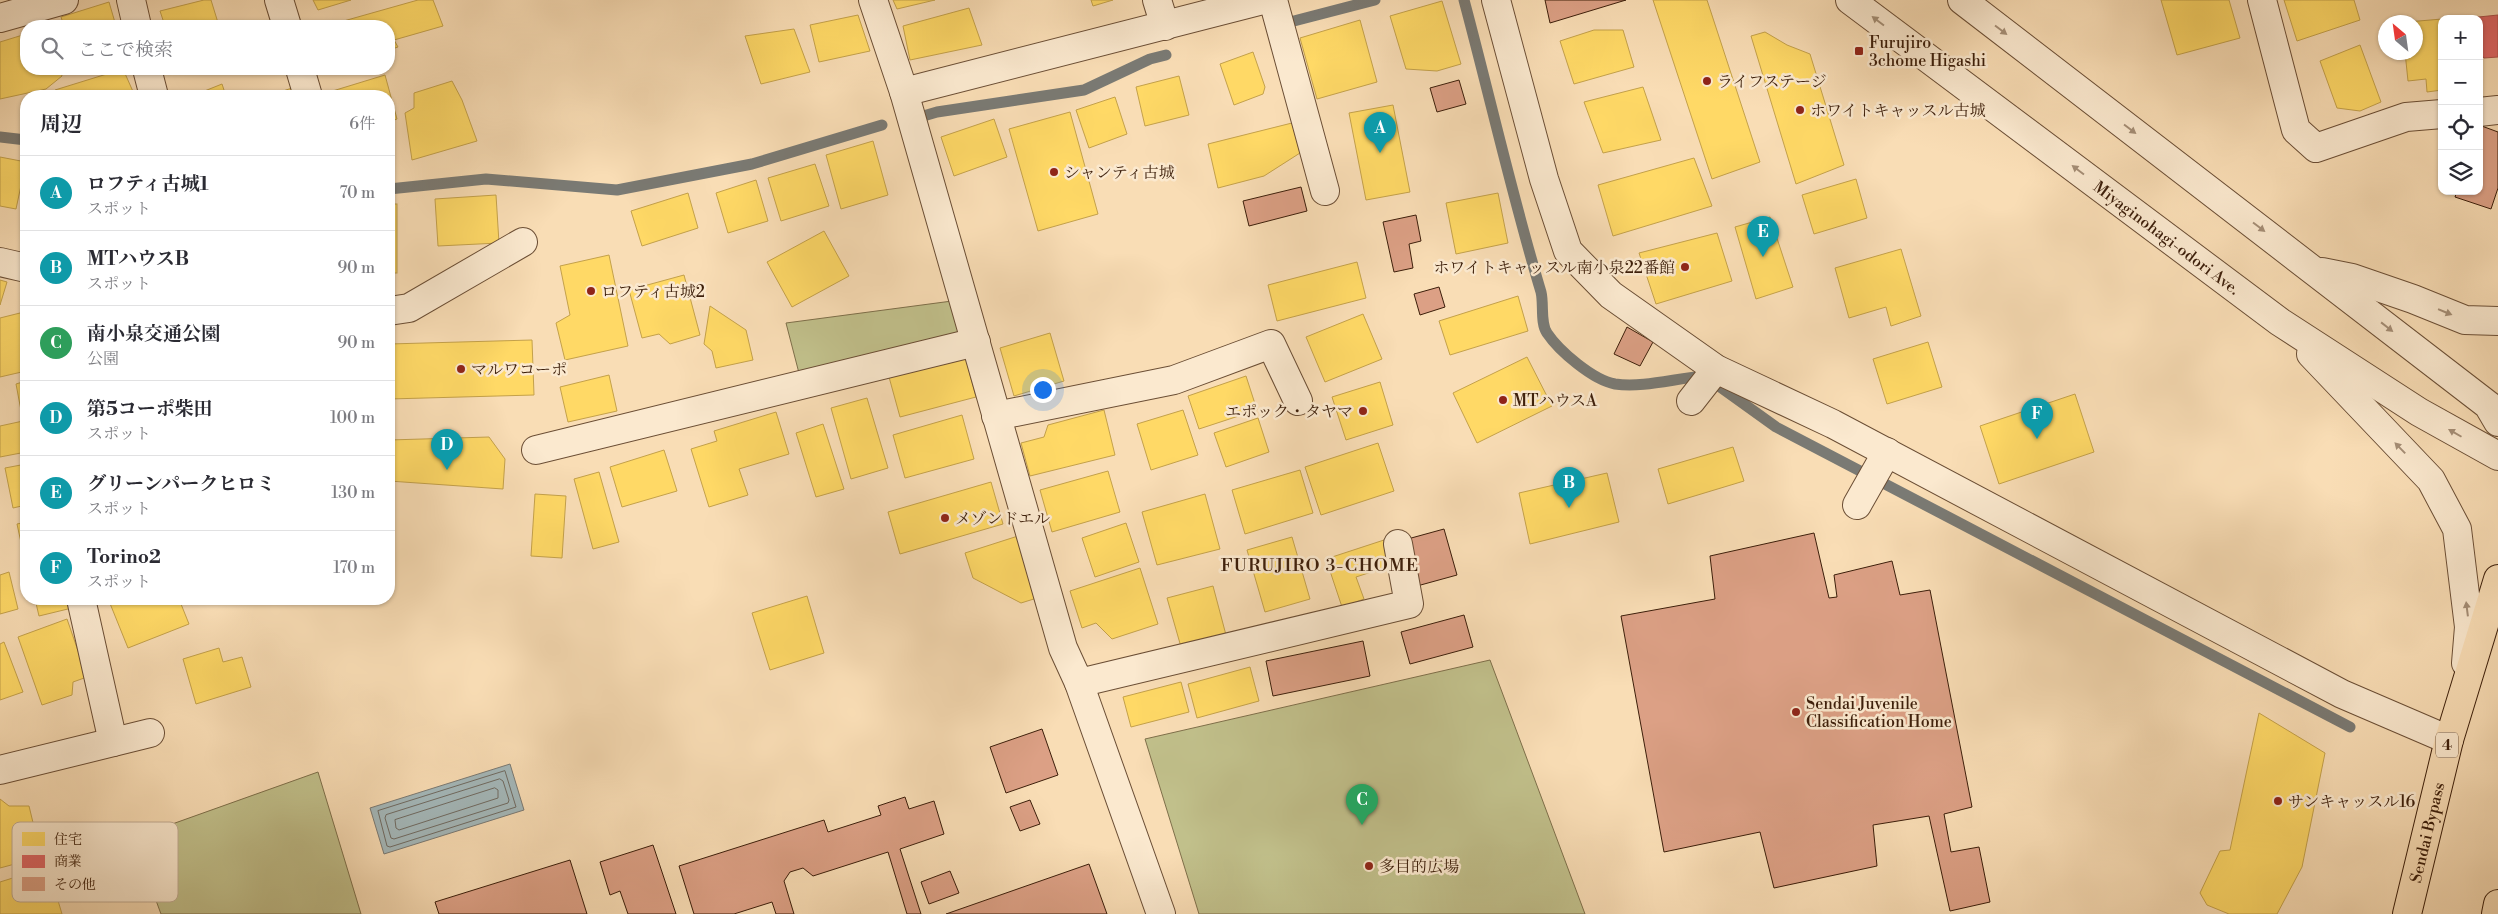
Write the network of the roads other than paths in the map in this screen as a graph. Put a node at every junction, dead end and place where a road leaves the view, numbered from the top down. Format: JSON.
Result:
{"nodes":[{"id":1,"x":64,"y":0,"type":"edge"},
{"id":2,"x":131,"y":0,"type":"edge"},
{"id":3,"x":279,"y":0,"type":"edge"},
{"id":4,"x":873,"y":0,"type":"edge"},
{"id":5,"x":1157,"y":0,"type":"edge"},
{"id":6,"x":1273,"y":0,"type":"edge"},
{"id":7,"x":1496,"y":0,"type":"edge"},
{"id":8,"x":1850,"y":0,"type":"edge"},
{"id":9,"x":1962,"y":0,"type":"edge"},
{"id":10,"x":2262,"y":0,"type":"edge"},
{"id":11,"x":1249,"y":2,"type":"edge"},
{"id":12,"x":0,"y":18,"type":"edge"},
{"id":13,"x":136,"y":20,"type":"edge"},
{"id":14,"x":285,"y":20,"type":"edge"},
{"id":15,"x":1165,"y":26,"type":"junction"},
{"id":16,"x":149,"y":75,"type":"edge"},
{"id":17,"x":302,"y":75,"type":"edge"},
{"id":18,"x":152,"y":90,"type":"edge"},
{"id":19,"x":306,"y":90,"type":"edge"},
{"id":20,"x":904,"y":92,"type":"junction"},
{"id":21,"x":2498,"y":110,"type":"edge"},
{"id":22,"x":2483,"y":112,"type":"edge"},
{"id":23,"x":2438,"y":114,"type":"edge"},
{"id":24,"x":1325,"y":191,"type":"dead end"},
{"id":25,"x":523,"y":242,"type":"dead end"},
{"id":26,"x":0,"y":262,"type":"edge"},
{"id":27,"x":20,"y":267,"type":"edge"},
{"id":28,"x":2315,"y":271,"type":"junction"},
{"id":29,"x":395,"y":310,"type":"edge"},
{"id":30,"x":2498,"y":321,"type":"edge"},
{"id":31,"x":2280,"y":322,"type":"junction"},
{"id":32,"x":976,"y":342,"type":"junction"},
{"id":33,"x":1716,"y":369,"type":"junction"},
{"id":34,"x":1298,"y":401,"type":"dead end"},
{"id":35,"x":1691,"y":401,"type":"dead end"},
{"id":36,"x":996,"y":416,"type":"junction"},
{"id":37,"x":2498,"y":422,"type":"edge"},
{"id":38,"x":536,"y":450,"type":"dead end"},
{"id":39,"x":1887,"y":452,"type":"junction"},
{"id":40,"x":2498,"y":456,"type":"edge"},
{"id":41,"x":1857,"y":505,"type":"dead end"},
{"id":42,"x":1398,"y":544,"type":"dead end"},
{"id":43,"x":2498,"y":579,"type":"edge"},
{"id":44,"x":82,"y":605,"type":"edge"},
{"id":45,"x":1079,"y":683,"type":"junction"},
{"id":46,"x":2464,"y":692,"type":"junction"},
{"id":47,"x":150,"y":733,"type":"dead end"},
{"id":48,"x":2449,"y":740,"type":"junction"},
{"id":49,"x":113,"y":742,"type":"junction"},
{"id":50,"x":0,"y":770,"type":"edge"},
{"id":51,"x":2498,"y":904,"type":"edge"},
{"id":52,"x":1161,"y":914,"type":"edge"},
{"id":53,"x":2407,"y":914,"type":"edge"},
{"id":54,"x":2496,"y":914,"type":"edge"}],
"edges":[{"from":1,"to":12,"type":"street"},
{"from":2,"to":13,"type":"street"},
{"from":3,"to":14,"type":"street"},
{"from":4,"to":20,"type":"street"},
{"from":5,"to":15,"type":"street"},
{"from":6,"to":24,"type":"street"},
{"from":7,"to":33,"type":"street"},
{"from":31,"to":8,"type":"street","name":"Miyaginohagi-odori Ave.","one_way":true},
{"from":9,"to":28,"type":"street","one_way":true},
{"from":10,"to":23,"type":"street"},
{"from":11,"to":15,"type":"street"},
{"from":15,"to":20,"type":"street"},
{"from":16,"to":18,"type":"street"},
{"from":17,"to":19,"type":"street"},
{"from":20,"to":32,"type":"street"},
{"from":21,"to":22,"type":"street"},
{"from":25,"to":29,"type":"street"},
{"from":26,"to":27,"type":"street"},
{"from":28,"to":30,"type":"street","one_way":true},
{"from":28,"to":37,"type":"street","one_way":true},
{"from":40,"to":31,"type":"street","name":"Miyaginohagi-odori Ave.","one_way":true},
{"from":46,"to":31,"type":"street","one_way":true},
{"from":32,"to":36,"type":"street"},
{"from":32,"to":38,"type":"street"},
{"from":33,"to":35,"type":"street"},
{"from":33,"to":39,"type":"street"},
{"from":34,"to":36,"type":"street"},
{"from":36,"to":45,"type":"street"},
{"from":39,"to":41,"type":"street"},
{"from":39,"to":48,"type":"street"},
{"from":42,"to":45,"type":"street"},
{"from":43,"to":46,"type":"highway","name":"Sendai Bypass","number":"4"},
{"from":44,"to":49,"type":"street"},
{"from":45,"to":52,"type":"street"},
{"from":46,"to":48,"type":"highway","name":"Sendai Bypass","number":"4"},
{"from":47,"to":49,"type":"street"},
{"from":48,"to":53,"type":"highway","name":"Sendai Bypass","number":"4"},
{"from":49,"to":50,"type":"street"},
{"from":51,"to":54,"type":"highway"}]}
